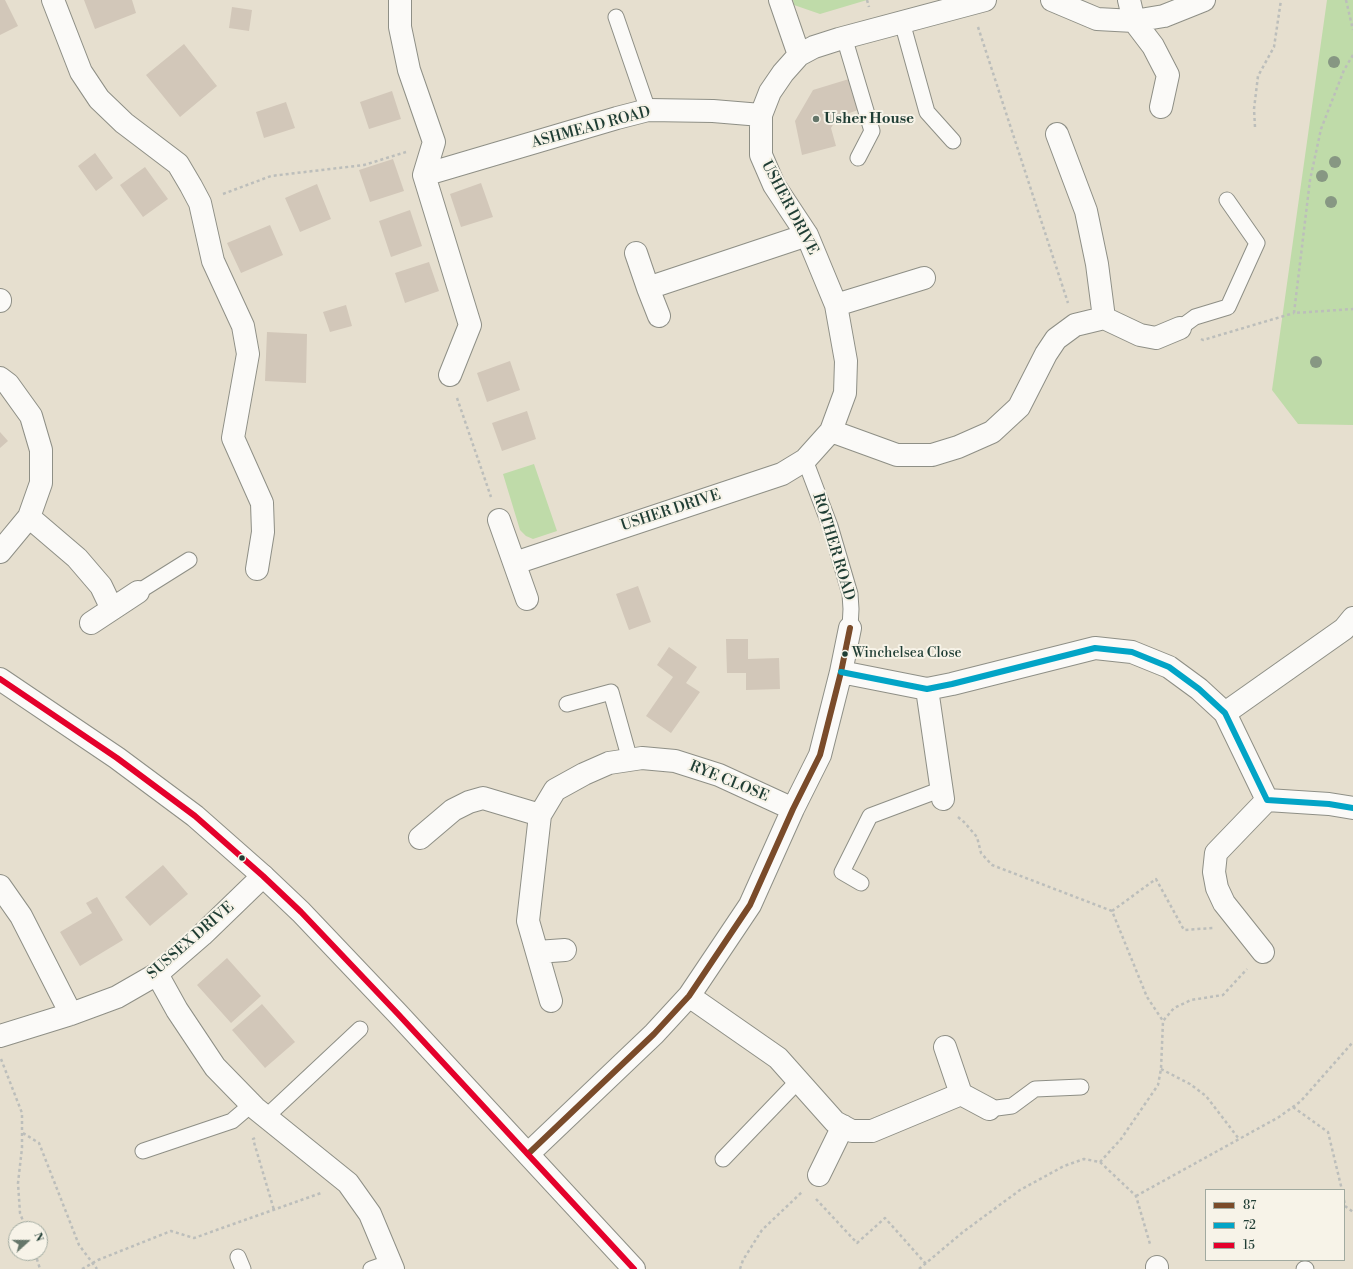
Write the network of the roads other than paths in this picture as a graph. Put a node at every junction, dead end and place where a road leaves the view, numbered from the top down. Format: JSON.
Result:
{"nodes":[{"id":1,"x":53,"y":0,"type":"edge"},
{"id":2,"x":400,"y":0,"type":"edge"},
{"id":3,"x":780,"y":0,"type":"edge"},
{"id":4,"x":1052,"y":0,"type":"edge"},
{"id":5,"x":1204,"y":0,"type":"edge"},
{"id":6,"x":978,"y":2,"type":"edge"},
{"id":7,"x":1132,"y":10,"type":"edge"},
{"id":8,"x":616,"y":17,"type":"dead end"},
{"id":9,"x":902,"y":22,"type":"junction"},
{"id":10,"x":844,"y":37,"type":"junction"},
{"id":11,"x":799,"y":55,"type":"junction"},
{"id":12,"x":1161,"y":107,"type":"dead end"},
{"id":13,"x":648,"y":110,"type":"junction"},
{"id":14,"x":761,"y":116,"type":"junction"},
{"id":15,"x":1057,"y":134,"type":"dead end"},
{"id":16,"x":953,"y":141,"type":"dead end"},
{"id":17,"x":858,"y":158,"type":"dead end"},
{"id":18,"x":424,"y":174,"type":"junction"},
{"id":19,"x":1227,"y":200,"type":"dead end"},
{"id":20,"x":807,"y":235,"type":"junction"},
{"id":21,"x":636,"y":253,"type":"dead end"},
{"id":22,"x":924,"y":278,"type":"dead end"},
{"id":23,"x":648,"y":288,"type":"junction"},
{"id":24,"x":836,"y":306,"type":"junction"},
{"id":25,"x":658,"y":316,"type":"dead end"},
{"id":26,"x":1104,"y":318,"type":"junction"},
{"id":27,"x":1180,"y":328,"type":"joint"},
{"id":28,"x":450,"y":375,"type":"road end"},
{"id":29,"x":0,"y":378,"type":"edge"},
{"id":30,"x":831,"y":431,"type":"junction"},
{"id":31,"x":805,"y":460,"type":"junction"},
{"id":32,"x":29,"y":517,"type":"junction"},
{"id":33,"x":499,"y":520,"type":"road end"},
{"id":34,"x":0,"y":552,"type":"edge"},
{"id":35,"x":189,"y":560,"type":"dead end"},
{"id":36,"x":515,"y":563,"type":"junction"},
{"id":37,"x":257,"y":569,"type":"dead end"},
{"id":38,"x":138,"y":592,"type":"joint"},
{"id":39,"x":527,"y":599,"type":"dead end"},
{"id":40,"x":112,"y":609,"type":"junction"},
{"id":41,"x":1353,"y":618,"type":"edge"},
{"id":42,"x":91,"y":622,"type":"dead end"},
{"id":43,"x":850,"y":628,"type":"joint"},
{"id":44,"x":841,"y":672,"type":"junction"},
{"id":45,"x":0,"y":679,"type":"edge"},
{"id":46,"x":927,"y":689,"type":"junction"},
{"id":47,"x":567,"y":704,"type":"dead end"},
{"id":48,"x":1225,"y":712,"type":"junction"},
{"id":49,"x":630,"y":760,"type":"junction"},
{"id":50,"x":942,"y":794,"type":"joint"},
{"id":51,"x":1267,"y":800,"type":"junction"},
{"id":52,"x":793,"y":808,"type":"junction"},
{"id":53,"x":1353,"y":808,"type":"edge"},
{"id":54,"x":540,"y":815,"type":"junction"},
{"id":55,"x":420,"y":838,"type":"dead end"},
{"id":56,"x":263,"y":876,"type":"junction"},
{"id":57,"x":861,"y":883,"type":"dead end"},
{"id":58,"x":0,"y":886,"type":"edge"},
{"id":59,"x":566,"y":950,"type":"dead end"},
{"id":60,"x":537,"y":952,"type":"junction"},
{"id":61,"x":1263,"y":952,"type":"road end"},
{"id":62,"x":157,"y":974,"type":"junction"},
{"id":63,"x":689,"y":996,"type":"junction"},
{"id":64,"x":551,"y":1001,"type":"dead end"},
{"id":65,"x":71,"y":1014,"type":"junction"},
{"id":66,"x":360,"y":1029,"type":"dead end"},
{"id":67,"x":0,"y":1036,"type":"edge"},
{"id":68,"x":945,"y":1047,"type":"dead end"},
{"id":69,"x":798,"y":1081,"type":"junction"},
{"id":70,"x":1081,"y":1087,"type":"dead end"},
{"id":71,"x":962,"y":1094,"type":"junction"},
{"id":72,"x":989,"y":1109,"type":"joint"},
{"id":73,"x":263,"y":1114,"type":"junction"},
{"id":74,"x":843,"y":1126,"type":"junction"},
{"id":75,"x":143,"y":1151,"type":"dead end"},
{"id":76,"x":528,"y":1154,"type":"junction"},
{"id":77,"x":723,"y":1159,"type":"dead end"},
{"id":78,"x":812,"y":1182,"type":"road end"},
{"id":79,"x":392,"y":1265,"type":"edge"},
{"id":80,"x":371,"y":1269,"type":"edge"},
{"id":81,"x":634,"y":1269,"type":"edge"}],
"edges":[{"from":1,"to":37,"type":"street"},
{"from":2,"to":18,"type":"street"},
{"from":3,"to":11,"type":"street"},
{"from":4,"to":7,"type":"street"},
{"from":5,"to":7,"type":"street"},
{"from":6,"to":9,"type":"street","name":"USHER DRIVE"},
{"from":7,"to":12,"type":"street"},
{"from":8,"to":13,"type":"lane"},
{"from":9,"to":10,"type":"street","name":"USHER DRIVE"},
{"from":9,"to":16,"type":"lane"},
{"from":10,"to":11,"type":"street","name":"USHER DRIVE"},
{"from":10,"to":17,"type":"lane"},
{"from":11,"to":14,"type":"street","name":"USHER DRIVE"},
{"from":13,"to":14,"type":"street","name":"ASHMEAD ROAD"},
{"from":13,"to":18,"type":"street","name":"ASHMEAD ROAD"},
{"from":14,"to":20,"type":"street","name":"USHER DRIVE"},
{"from":15,"to":26,"type":"street"},
{"from":18,"to":28,"type":"street"},
{"from":19,"to":27,"type":"lane"},
{"from":20,"to":23,"type":"street"},
{"from":20,"to":24,"type":"street","name":"USHER DRIVE"},
{"from":21,"to":23,"type":"street"},
{"from":22,"to":24,"type":"street"},
{"from":23,"to":25,"type":"street"},
{"from":24,"to":30,"type":"street","name":"USHER DRIVE"},
{"from":26,"to":27,"type":"street"},
{"from":26,"to":30,"type":"street"},
{"from":29,"to":32,"type":"street"},
{"from":30,"to":31,"type":"street","name":"USHER DRIVE"},
{"from":31,"to":36,"type":"street","name":"USHER DRIVE"},
{"from":31,"to":43,"type":"lane","name":"ROTHER ROAD"},
{"from":32,"to":34,"type":"street"},
{"from":32,"to":40,"type":"street"},
{"from":33,"to":36,"type":"street"},
{"from":35,"to":38,"type":"lane"},
{"from":36,"to":39,"type":"street"},
{"from":38,"to":40,"type":"street"},
{"from":40,"to":42,"type":"street"},
{"from":41,"to":48,"type":"street"},
{"from":43,"to":44,"type":"street","name":"ROTHER ROAD"},
{"from":44,"to":46,"type":"street"},
{"from":44,"to":52,"type":"street","name":"ROTHER ROAD"},
{"from":45,"to":56,"type":"street"},
{"from":46,"to":48,"type":"street"},
{"from":46,"to":50,"type":"street"},
{"from":47,"to":49,"type":"lane"},
{"from":48,"to":51,"type":"street"},
{"from":49,"to":52,"type":"street","name":"RYE CLOSE"},
{"from":49,"to":54,"type":"street","name":"RYE CLOSE"},
{"from":50,"to":57,"type":"lane"},
{"from":51,"to":53,"type":"street"},
{"from":51,"to":61,"type":"street"},
{"from":52,"to":63,"type":"street","name":"ROTHER ROAD"},
{"from":54,"to":55,"type":"street"},
{"from":54,"to":60,"type":"street","name":"RYE CLOSE"},
{"from":56,"to":62,"type":"street","name":"SUSSEX DRIVE"},
{"from":56,"to":76,"type":"street"},
{"from":58,"to":65,"type":"street"},
{"from":59,"to":60,"type":"street"},
{"from":60,"to":64,"type":"street","name":"RYE CLOSE"},
{"from":62,"to":65,"type":"street","name":"SUSSEX DRIVE"},
{"from":62,"to":73,"type":"street"},
{"from":63,"to":69,"type":"street"},
{"from":63,"to":76,"type":"street","name":"ROTHER ROAD"},
{"from":65,"to":67,"type":"street","name":"SUSSEX DRIVE"},
{"from":66,"to":73,"type":"lane"},
{"from":68,"to":71,"type":"street"},
{"from":69,"to":74,"type":"street"},
{"from":69,"to":77,"type":"lane"},
{"from":70,"to":72,"type":"lane"},
{"from":71,"to":72,"type":"street"},
{"from":71,"to":74,"type":"street"},
{"from":73,"to":75,"type":"lane"},
{"from":73,"to":79,"type":"street"},
{"from":74,"to":78,"type":"street"},
{"from":76,"to":81,"type":"street"},
{"from":79,"to":80,"type":"lane"}]}
